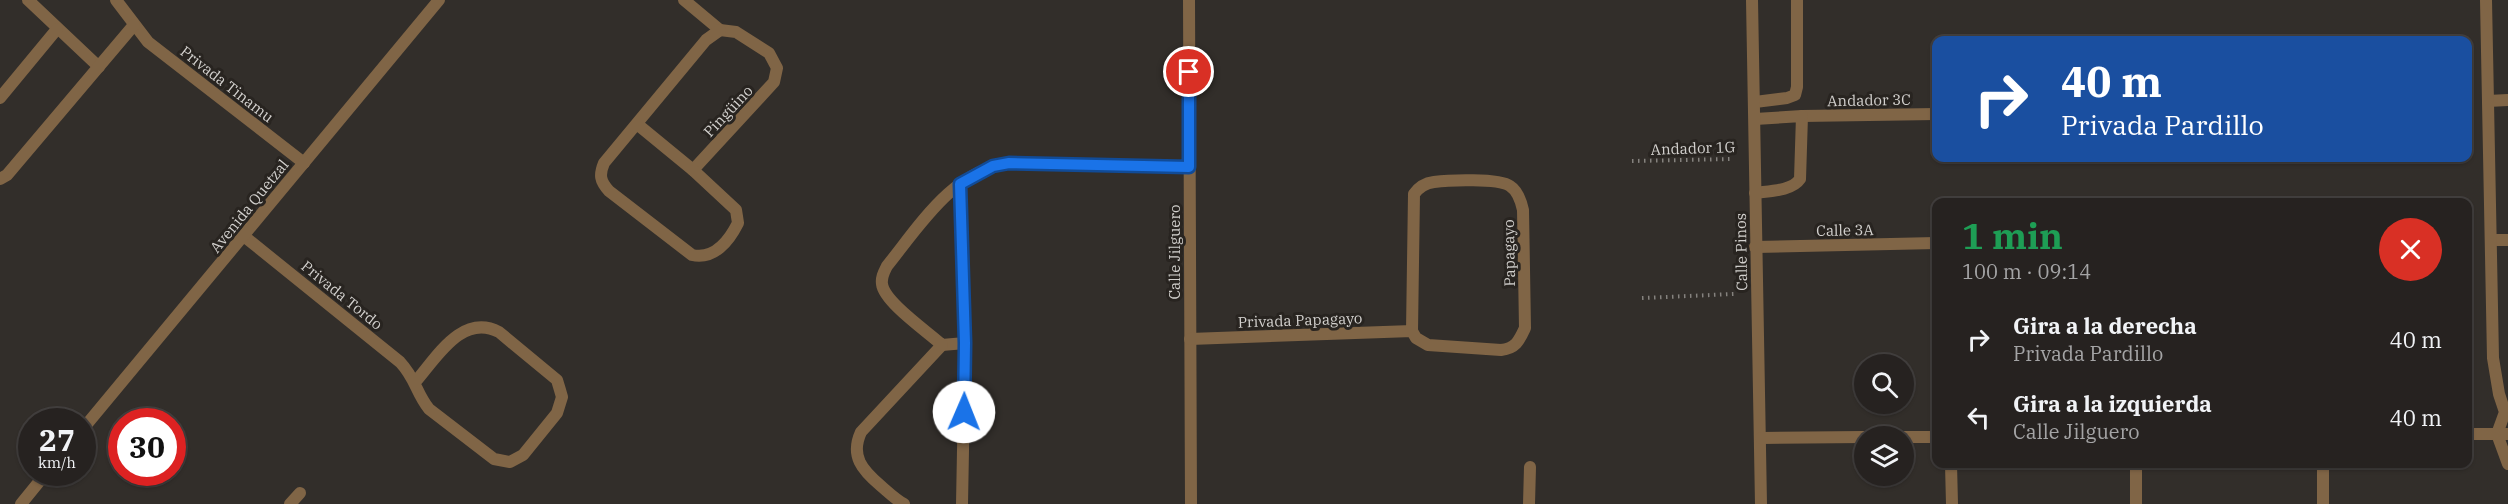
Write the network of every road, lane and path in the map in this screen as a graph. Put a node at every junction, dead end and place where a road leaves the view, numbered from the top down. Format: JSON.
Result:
{"nodes":[{"id":1,"x":28,"y":0,"type":"edge"},
{"id":2,"x":116,"y":0,"type":"edge"},
{"id":3,"x":439,"y":0,"type":"edge"},
{"id":4,"x":684,"y":0,"type":"edge"},
{"id":5,"x":1189,"y":0,"type":"edge"},
{"id":6,"x":1752,"y":0,"type":"edge"},
{"id":7,"x":1797,"y":0,"type":"edge"},
{"id":8,"x":2486,"y":0,"type":"edge"},
{"id":9,"x":134,"y":25,"type":"junction"},
{"id":10,"x":57,"y":29,"type":"junction"},
{"id":11,"x":720,"y":30,"type":"junction"},
{"id":12,"x":99,"y":67,"type":"junction"},
{"id":13,"x":0,"y":98,"type":"edge"},
{"id":14,"x":2508,"y":100,"type":"edge"},
{"id":15,"x":2488,"y":101,"type":"junction"},
{"id":16,"x":1755,"y":102,"type":"junction"},
{"id":17,"x":1932,"y":114,"type":"edge"},
{"id":18,"x":1802,"y":116,"type":"junction"},
{"id":19,"x":1755,"y":119,"type":"junction"},
{"id":20,"x":637,"y":124,"type":"junction"},
{"id":21,"x":1755,"y":158,"type":"junction"},
{"id":22,"x":1632,"y":161,"type":"dead end"},
{"id":23,"x":304,"y":163,"type":"junction"},
{"id":24,"x":1189,"y":167,"type":"junction"},
{"id":25,"x":693,"y":170,"type":"junction"},
{"id":26,"x":0,"y":179,"type":"edge"},
{"id":27,"x":960,"y":184,"type":"junction"},
{"id":28,"x":1755,"y":193,"type":"junction"},
{"id":29,"x":245,"y":237,"type":"junction"},
{"id":30,"x":2492,"y":240,"type":"junction"},
{"id":31,"x":2508,"y":240,"type":"edge"},
{"id":32,"x":1932,"y":243,"type":"edge"},
{"id":33,"x":1755,"y":247,"type":"junction"},
{"id":34,"x":1757,"y":293,"type":"junction"},
{"id":35,"x":1642,"y":298,"type":"dead end"},
{"id":36,"x":1412,"y":331,"type":"junction"},
{"id":37,"x":1190,"y":339,"type":"junction"},
{"id":38,"x":965,"y":343,"type":"junction"},
{"id":39,"x":942,"y":345,"type":"junction"},
{"id":40,"x":416,"y":381,"type":"junction"},
{"id":41,"x":96,"y":413,"type":"edge"},
{"id":42,"x":2472,"y":434,"type":"edge"},
{"id":43,"x":2503,"y":434,"type":"edge"},
{"id":44,"x":1854,"y":437,"type":"edge"},
{"id":45,"x":1914,"y":437,"type":"edge"},
{"id":46,"x":1932,"y":437,"type":"edge"},
{"id":47,"x":1761,"y":438,"type":"junction"},
{"id":48,"x":2508,"y":464,"type":"edge"},
{"id":49,"x":1530,"y":467,"type":"dead end"},
{"id":50,"x":1952,"y":468,"type":"edge"},
{"id":51,"x":2136,"y":468,"type":"edge"},
{"id":52,"x":2323,"y":468,"type":"edge"},
{"id":53,"x":36,"y":486,"type":"edge"},
{"id":54,"x":300,"y":493,"type":"dead end"},
{"id":55,"x":21,"y":504,"type":"edge"},
{"id":56,"x":290,"y":504,"type":"edge"},
{"id":57,"x":904,"y":504,"type":"edge"},
{"id":58,"x":962,"y":504,"type":"edge"},
{"id":59,"x":1191,"y":504,"type":"edge"},
{"id":60,"x":1529,"y":504,"type":"edge"},
{"id":61,"x":1761,"y":504,"type":"edge"},
{"id":62,"x":1952,"y":504,"type":"edge"},
{"id":63,"x":2136,"y":504,"type":"edge"},
{"id":64,"x":2323,"y":504,"type":"edge"}],
"edges":[{"from":1,"to":10,"type":"street"},
{"from":2,"to":9,"type":"street","name":"Privada Tinamu"},
{"from":3,"to":23,"type":"street","name":"Avenida Quetzal"},
{"from":4,"to":11,"type":"street"},
{"from":5,"to":24,"type":"street","name":"Calle Jilguero"},
{"from":6,"to":16,"type":"street","name":"Calle Pinos"},
{"from":7,"to":16,"type":"street"},
{"from":8,"to":15,"type":"street"},
{"from":9,"to":12,"type":"street"},
{"from":9,"to":23,"type":"street","name":"Privada Tinamu"},
{"from":10,"to":12,"type":"street"},
{"from":10,"to":13,"type":"street"},
{"from":11,"to":20,"type":"street"},
{"from":11,"to":25,"type":"street","name":"Pingüino"},
{"from":12,"to":26,"type":"street"},
{"from":14,"to":15,"type":"street"},
{"from":15,"to":30,"type":"street"},
{"from":16,"to":19,"type":"street","name":"Calle Pinos"},
{"from":17,"to":18,"type":"street","name":"Andador 3C"},
{"from":18,"to":19,"type":"street","name":"Andador 3C"},
{"from":18,"to":28,"type":"street"},
{"from":19,"to":21,"type":"street","name":"Calle Pinos"},
{"from":20,"to":25,"type":"street"},
{"from":20,"to":25,"type":"street"},
{"from":21,"to":22,"type":"path","name":"Andador 1G"},
{"from":21,"to":28,"type":"street","name":"Calle Pinos"},
{"from":23,"to":29,"type":"street","name":"Avenida Quetzal"},
{"from":24,"to":27,"type":"street"},
{"from":24,"to":37,"type":"street","name":"Calle Jilguero"},
{"from":27,"to":38,"type":"street"},
{"from":27,"to":39,"type":"street"},
{"from":28,"to":33,"type":"street","name":"Calle Pinos"},
{"from":29,"to":40,"type":"street","name":"Privada Tordo"},
{"from":29,"to":41,"type":"street","name":"Avenida Quetzal"},
{"from":30,"to":31,"type":"street"},
{"from":30,"to":43,"type":"street"},
{"from":32,"to":33,"type":"street","name":"Calle 3A"},
{"from":33,"to":34,"type":"street","name":"Calle Pinos"},
{"from":34,"to":35,"type":"path"},
{"from":34,"to":47,"type":"street","name":"Calle Pinos"},
{"from":36,"to":36,"type":"street","name":"Papagayo"},
{"from":36,"to":37,"type":"street","name":"Privada Papagayo"},
{"from":37,"to":59,"type":"street","name":"Calle Jilguero"},
{"from":38,"to":39,"type":"street"},
{"from":38,"to":58,"type":"street"},
{"from":39,"to":57,"type":"street"},
{"from":40,"to":40,"type":"street","name":"Privada Tordo"},
{"from":42,"to":43,"type":"street"},
{"from":43,"to":48,"type":"street"},
{"from":44,"to":47,"type":"street"},
{"from":45,"to":46,"type":"street"},
{"from":47,"to":61,"type":"street","name":"Calle Pinos"},
{"from":49,"to":60,"type":"street"},
{"from":50,"to":62,"type":"street"},
{"from":51,"to":63,"type":"street"},
{"from":52,"to":64,"type":"street"},
{"from":53,"to":55,"type":"street"},
{"from":54,"to":56,"type":"street"}]}
